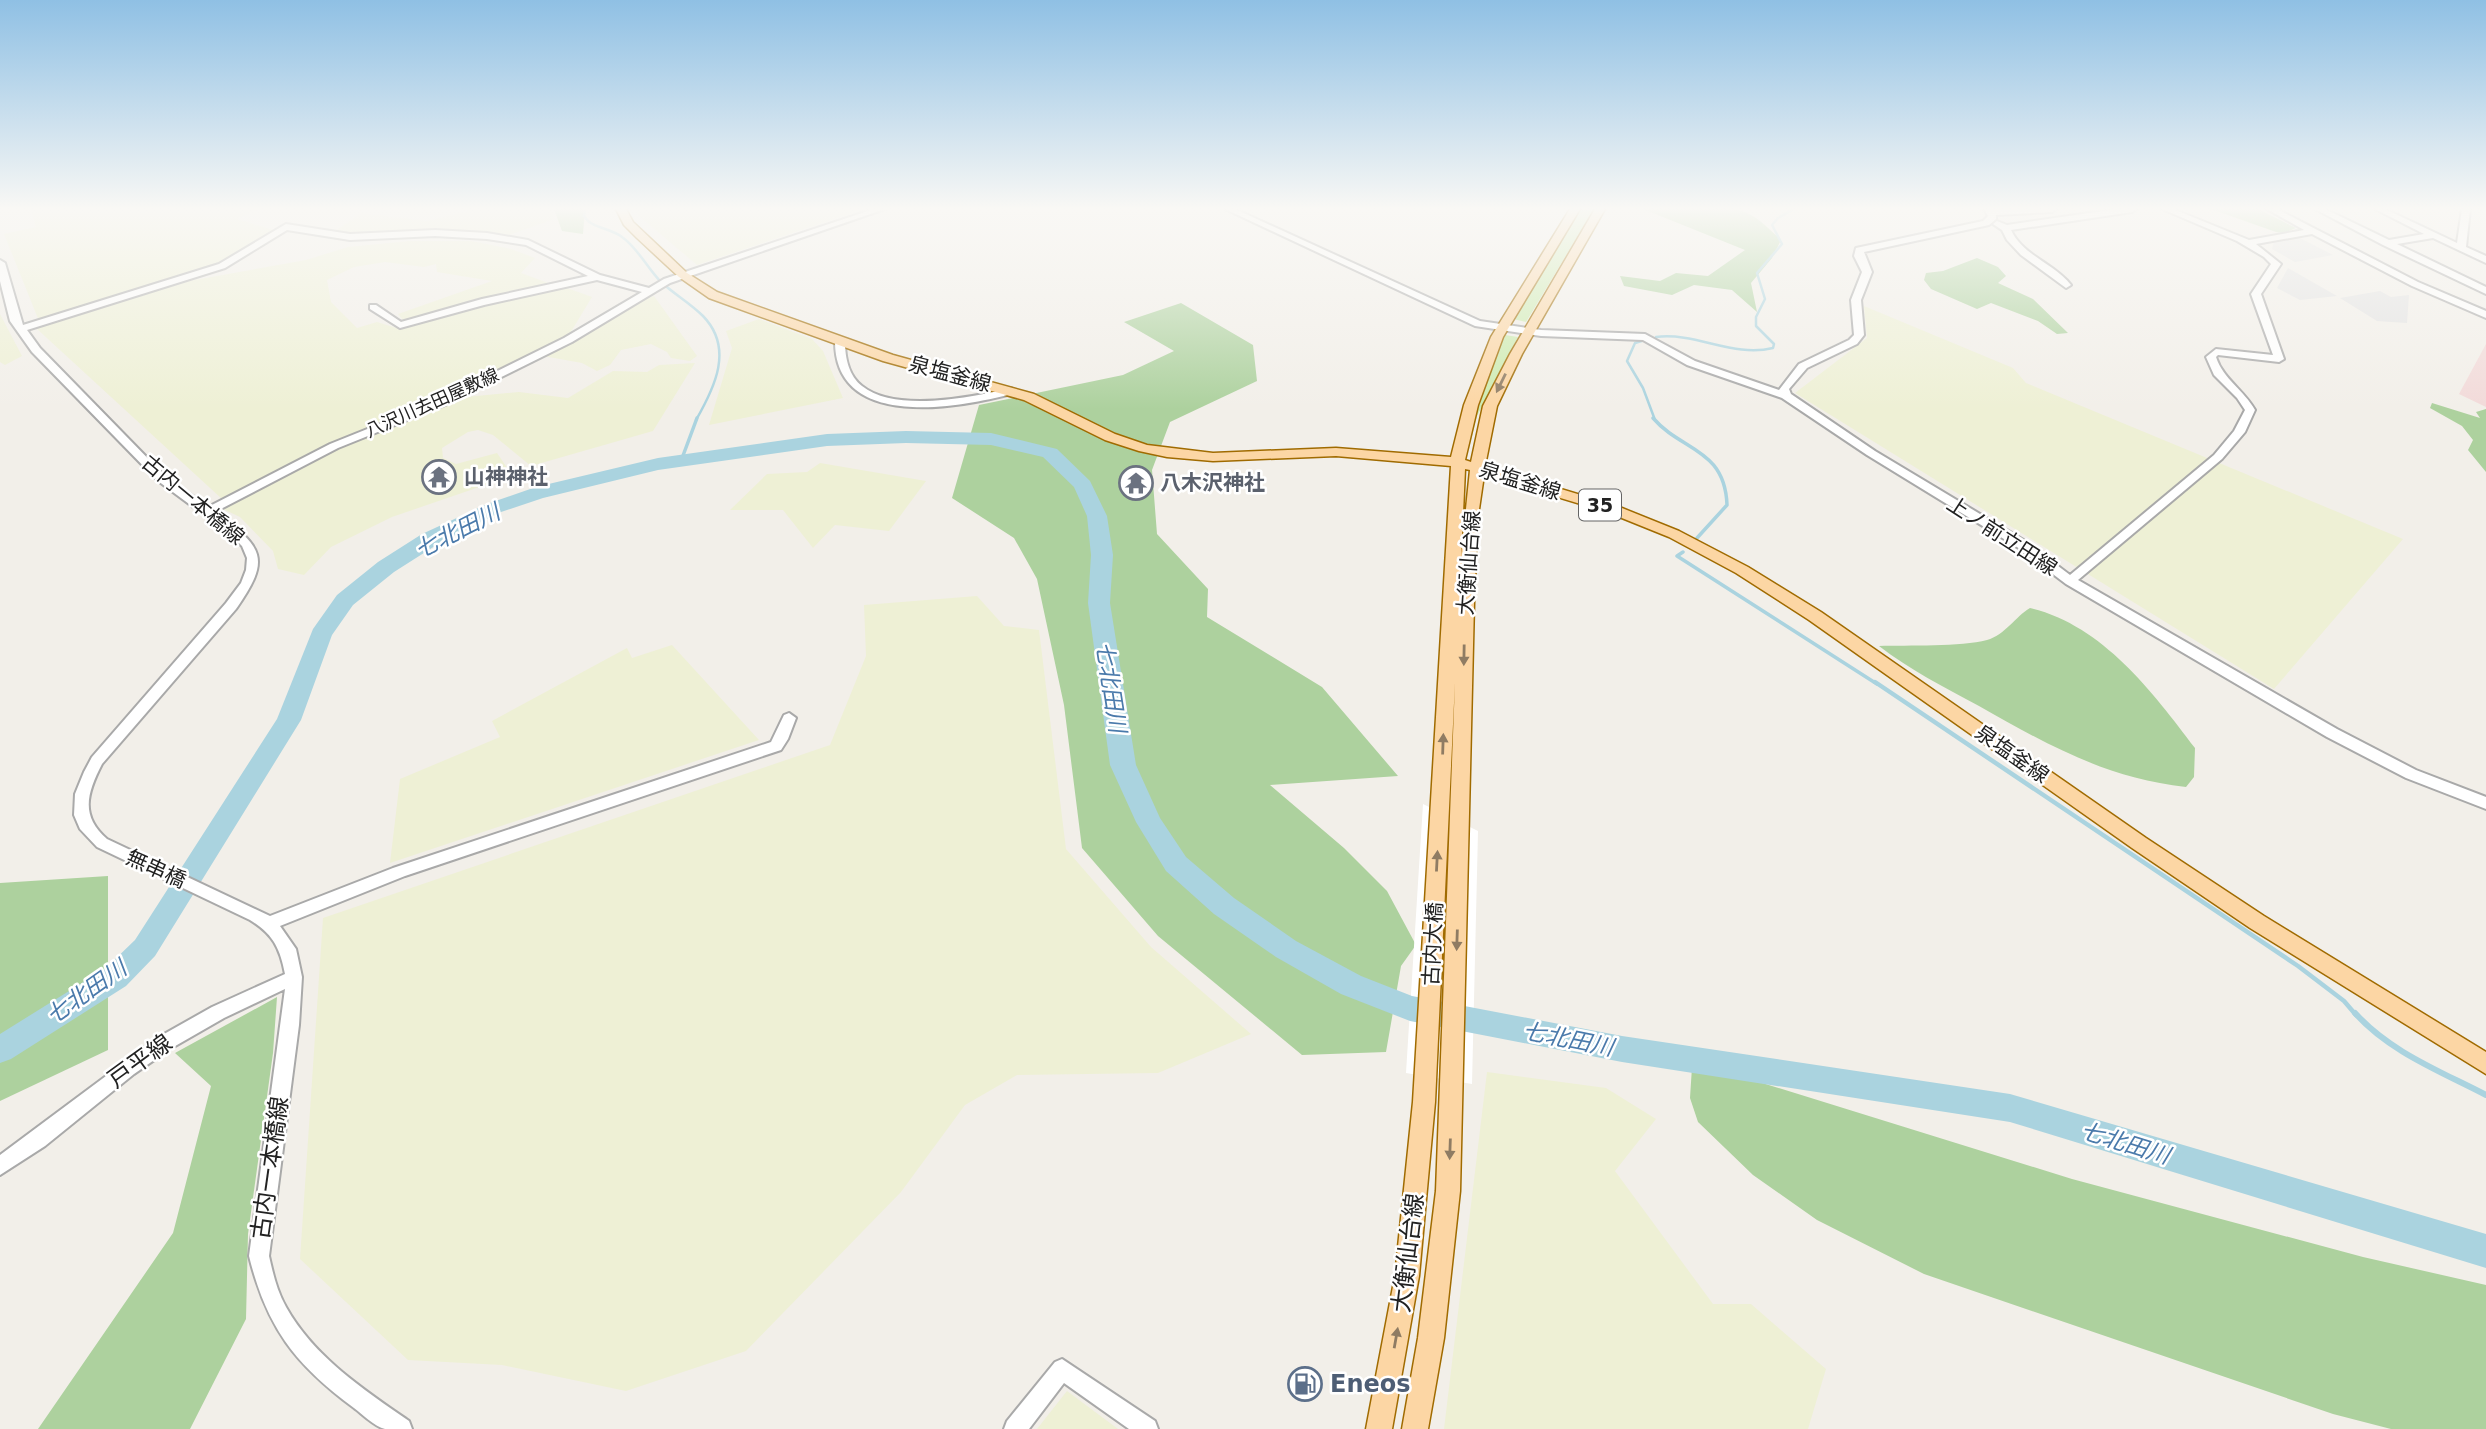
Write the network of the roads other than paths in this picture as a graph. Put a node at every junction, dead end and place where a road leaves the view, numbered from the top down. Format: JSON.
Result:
{"nodes":[{"id":1,"x":3,"y":276,"type":"edge"},
{"id":2,"x":191,"y":276,"type":"edge"},
{"id":3,"x":597,"y":276,"type":"joint"},
{"id":4,"x":678,"y":276,"type":"joint"},
{"id":5,"x":1371,"y":276,"type":"edge"},
{"id":6,"x":1534,"y":276,"type":"edge"},
{"id":7,"x":1561,"y":276,"type":"edge"},
{"id":8,"x":1866,"y":276,"type":"edge"},
{"id":9,"x":2059,"y":276,"type":"edge"},
{"id":10,"x":2268,"y":276,"type":"edge"},
{"id":11,"x":2399,"y":276,"type":"edge"},
{"id":12,"x":2408,"y":276,"type":"edge"},
{"id":13,"x":2454,"y":276,"type":"edge"},
{"id":14,"x":2066,"y":285,"type":"dead end"},
{"id":15,"x":653,"y":290,"type":"junction"},
{"id":16,"x":2486,"y":291,"type":"edge"},
{"id":17,"x":373,"y":307,"type":"dead end"},
{"id":18,"x":2486,"y":313,"type":"edge"},
{"id":19,"x":1501,"y":329,"type":"junction"},
{"id":20,"x":20,"y":330,"type":"junction"},
{"id":21,"x":1528,"y":332,"type":"junction"},
{"id":22,"x":840,"y":342,"type":"junction"},
{"id":23,"x":1012,"y":391,"type":"junction"},
{"id":24,"x":1786,"y":396,"type":"junction"},
{"id":25,"x":1457,"y":462,"type":"junction"},
{"id":26,"x":1478,"y":467,"type":"junction"},
{"id":27,"x":206,"y":512,"type":"junction"},
{"id":28,"x":2070,"y":581,"type":"junction"},
{"id":29,"x":789,"y":718,"type":"dead end"},
{"id":30,"x":2486,"y":803,"type":"edge"},
{"id":31,"x":1440,"y":813,"type":"joint"},
{"id":32,"x":1461,"y":822,"type":"joint"},
{"id":33,"x":102,"y":843,"type":"joint"},
{"id":34,"x":210,"y":892,"type":"joint"},
{"id":35,"x":270,"y":924,"type":"junction"},
{"id":36,"x":294,"y":977,"type":"junction"},
{"id":37,"x":2486,"y":1064,"type":"edge"},
{"id":38,"x":1426,"y":1076,"type":"joint"},
{"id":39,"x":1452,"y":1081,"type":"joint"},
{"id":40,"x":1424,"y":1102,"type":"junction"},
{"id":41,"x":1451,"y":1106,"type":"junction"},
{"id":42,"x":0,"y":1166,"type":"edge"},
{"id":43,"x":401,"y":1429,"type":"edge"},
{"id":44,"x":1015,"y":1429,"type":"edge"},
{"id":45,"x":1147,"y":1429,"type":"edge"},
{"id":46,"x":1379,"y":1429,"type":"edge"},
{"id":47,"x":1415,"y":1429,"type":"edge"}],
"edges":[{"from":1,"to":20,"type":"street","name":"古内一本橋線"},
{"from":2,"to":20,"type":"street"},
{"from":3,"to":15,"type":"street"},
{"from":3,"to":17,"type":"street"},
{"from":4,"to":15,"type":"street","name":"八沢川去田屋敷線"},
{"from":4,"to":22,"type":"main road","name":"泉塩釜線","number":"35"},
{"from":5,"to":19,"type":"street","name":"上ノ前立田線"},
{"from":6,"to":19,"type":"main road","name":"大衡仙台線"},
{"from":7,"to":21,"type":"main road","name":"大衡仙台線"},
{"from":8,"to":24,"type":"street"},
{"from":9,"to":14,"type":"street"},
{"from":10,"to":28,"type":"street"},
{"from":11,"to":18,"type":"street"},
{"from":12,"to":18,"type":"street"},
{"from":13,"to":16,"type":"street"},
{"from":15,"to":27,"type":"street","name":"八沢川去田屋敷線"},
{"from":19,"to":21,"type":"street","name":"上ノ前立田線"},
{"from":19,"to":25,"type":"main road","name":"大衡仙台線"},
{"from":20,"to":27,"type":"street","name":"古内一本橋線"},
{"from":21,"to":24,"type":"street","name":"上ノ前立田線"},
{"from":21,"to":26,"type":"main road","name":"大衡仙台線","one_way":true},
{"from":22,"to":23,"type":"main road","name":"泉塩釜線","number":"35"},
{"from":22,"to":23,"type":"street"},
{"from":23,"to":25,"type":"main road","name":"泉塩釜線","number":"35"},
{"from":24,"to":28,"type":"street","name":"上ノ前立田線"},
{"from":25,"to":26,"type":"main road","name":"泉塩釜線","number":"35"},
{"from":31,"to":25,"type":"main road","name":"大衡仙台線","one_way":true},
{"from":26,"to":32,"type":"main road","name":"大衡仙台線","one_way":true},
{"from":26,"to":37,"type":"main road","name":"泉塩釜線","number":"35"},
{"from":27,"to":33,"type":"street","name":"古内一本橋線"},
{"from":28,"to":30,"type":"street","name":"上ノ前立田線"},
{"from":29,"to":35,"type":"street"},
{"from":38,"to":31,"type":"main road","name":"古内大橋","one_way":true},
{"from":32,"to":39,"type":"main road","name":"古内大橋","one_way":true},
{"from":33,"to":34,"type":"street","name":"無串橋"},
{"from":34,"to":35,"type":"street","name":"古内一本橋線"},
{"from":35,"to":36,"type":"street","name":"古内一本橋線"},
{"from":36,"to":42,"type":"street","name":"戸平線"},
{"from":36,"to":43,"type":"street","name":"古内一本橋線"},
{"from":38,"to":40,"type":"main road","name":"大衡仙台線"},
{"from":39,"to":41,"type":"main road","name":"大衡仙台線"},
{"from":40,"to":41,"type":"main road"},
{"from":46,"to":40,"type":"main road","name":"大衡仙台線","one_way":true},
{"from":41,"to":47,"type":"main road","name":"大衡仙台線","one_way":true},
{"from":44,"to":45,"type":"street"}]}
